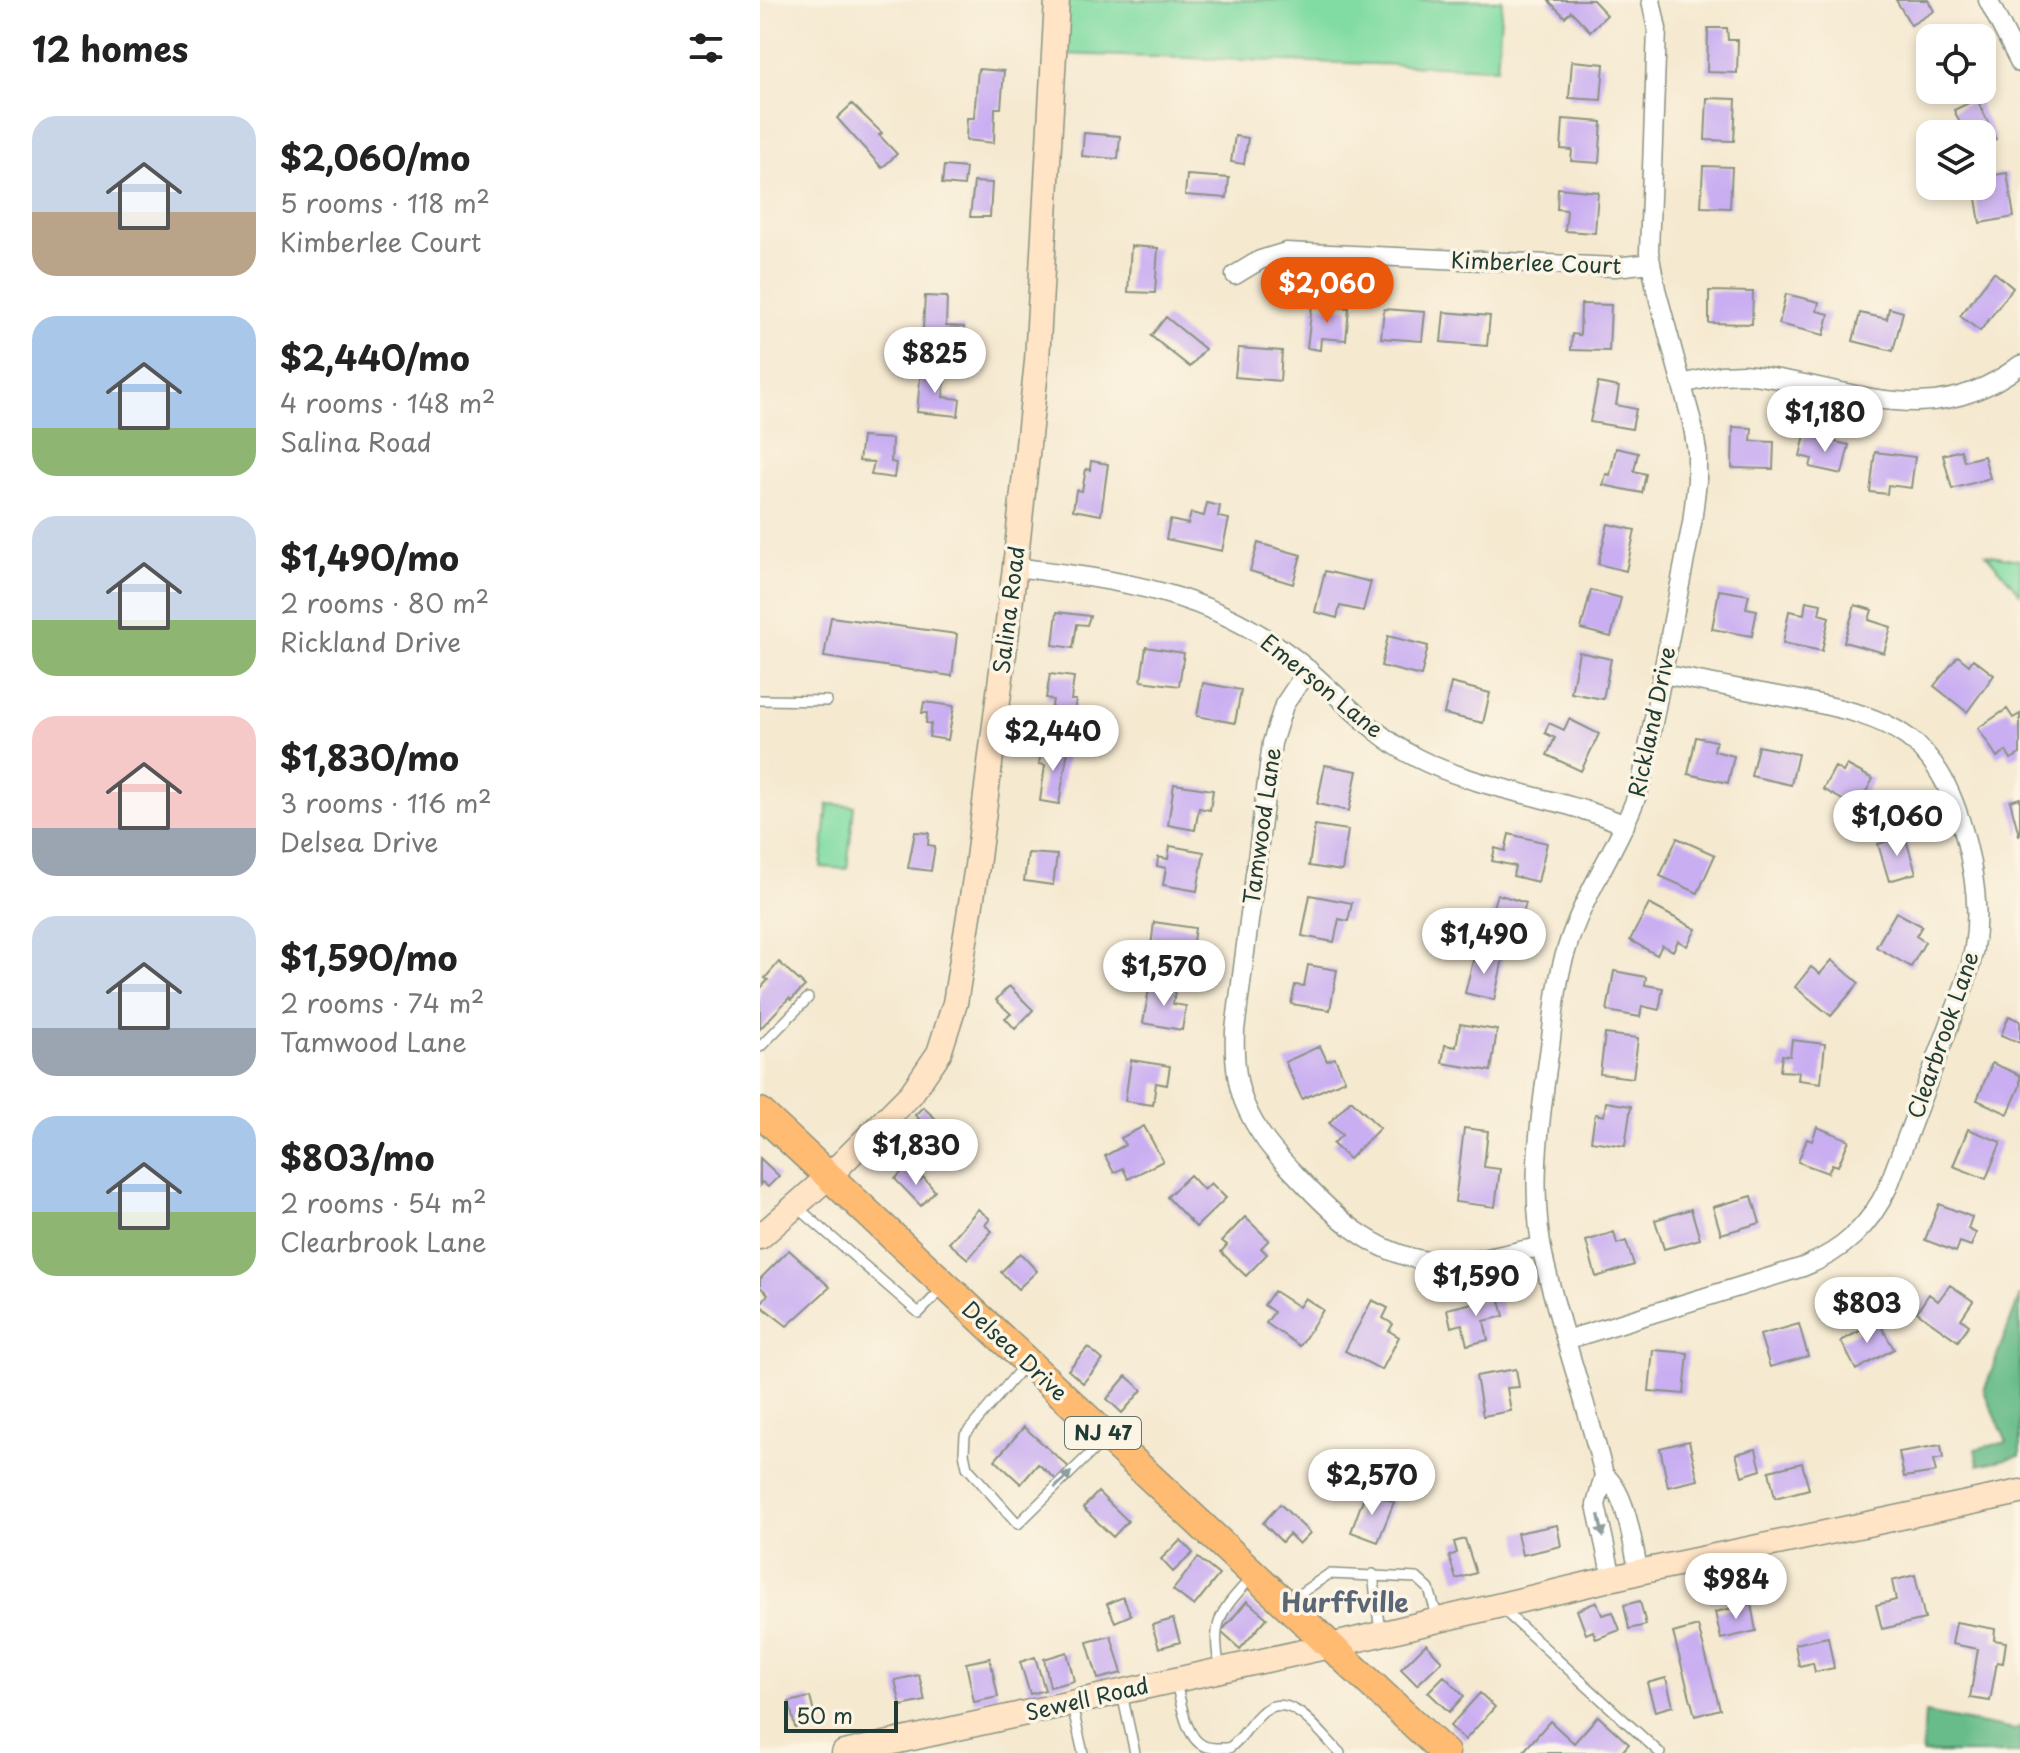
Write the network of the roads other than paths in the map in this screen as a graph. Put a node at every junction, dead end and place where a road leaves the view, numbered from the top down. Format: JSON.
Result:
{"nodes":[{"id":1,"x":1057,"y":0,"type":"edge"},
{"id":2,"x":1651,"y":0,"type":"edge"},
{"id":3,"x":1988,"y":0,"type":"edge"},
{"id":4,"x":2020,"y":63,"type":"edge"},
{"id":5,"x":1651,"y":263,"type":"junction"},
{"id":6,"x":1235,"y":275,"type":"dead end"},
{"id":7,"x":2020,"y":365,"type":"edge"},
{"id":8,"x":1682,"y":384,"type":"junction"},
{"id":9,"x":1015,"y":567,"type":"junction"},
{"id":10,"x":1308,"y":669,"type":"junction"},
{"id":11,"x":1663,"y":674,"type":"junction"},
{"id":12,"x":760,"y":700,"type":"edge"},
{"id":13,"x":827,"y":701,"type":"dead end"},
{"id":14,"x":1625,"y":825,"type":"junction"},
{"id":15,"x":808,"y":998,"type":"dead end"},
{"id":16,"x":760,"y":1047,"type":"edge"},
{"id":17,"x":760,"y":1112,"type":"edge"},
{"id":18,"x":828,"y":1177,"type":"junction"},
{"id":19,"x":796,"y":1205,"type":"junction"},
{"id":20,"x":760,"y":1237,"type":"edge"},
{"id":21,"x":1541,"y":1247,"type":"junction"},
{"id":22,"x":946,"y":1286,"type":"junction"},
{"id":23,"x":1566,"y":1340,"type":"junction"},
{"id":24,"x":1027,"y":1362,"type":"junction"},
{"id":25,"x":1107,"y":1437,"type":"junction"},
{"id":26,"x":1604,"y":1475,"type":"junction"},
{"id":27,"x":2020,"y":1492,"type":"edge"},
{"id":28,"x":1639,"y":1572,"type":"junction"},
{"id":29,"x":1254,"y":1574,"type":"junction"},
{"id":30,"x":1373,"y":1574,"type":"junction"},
{"id":31,"x":1612,"y":1578,"type":"junction"},
{"id":32,"x":1286,"y":1604,"type":"junction"},
{"id":33,"x":1497,"y":1604,"type":"junction"},
{"id":34,"x":1438,"y":1619,"type":"junction"},
{"id":35,"x":1380,"y":1633,"type":"junction"},
{"id":36,"x":1330,"y":1646,"type":"junction"},
{"id":37,"x":1220,"y":1670,"type":"junction"},
{"id":38,"x":1175,"y":1679,"type":"junction"},
{"id":39,"x":1122,"y":1691,"type":"junction"},
{"id":40,"x":1071,"y":1702,"type":"junction"},
{"id":41,"x":844,"y":1753,"type":"edge"},
{"id":42,"x":1083,"y":1753,"type":"edge"},
{"id":43,"x":1135,"y":1753,"type":"edge"},
{"id":44,"x":1340,"y":1753,"type":"edge"},
{"id":45,"x":1445,"y":1753,"type":"edge"},
{"id":46,"x":1660,"y":1753,"type":"edge"}],
"edges":[{"from":1,"to":9,"type":"street","name":"Salina Road"},
{"from":2,"to":5,"type":"street","name":"Rickland Drive"},
{"from":3,"to":4,"type":"street"},
{"from":5,"to":6,"type":"street","name":"Kimberlee Court"},
{"from":5,"to":8,"type":"street","name":"Rickland Drive"},
{"from":7,"to":8,"type":"street"},
{"from":8,"to":11,"type":"street","name":"Rickland Drive"},
{"from":9,"to":10,"type":"street","name":"Emerson Lane"},
{"from":9,"to":18,"type":"street","name":"Salina Road"},
{"from":10,"to":14,"type":"street","name":"Emerson Lane"},
{"from":10,"to":21,"type":"street","name":"Tamwood Lane"},
{"from":11,"to":14,"type":"street","name":"Rickland Drive"},
{"from":11,"to":23,"type":"street","name":"Clearbrook Lane"},
{"from":12,"to":13,"type":"lane"},
{"from":14,"to":21,"type":"street","name":"Rickland Drive"},
{"from":15,"to":16,"type":"lane"},
{"from":17,"to":18,"type":"main road","name":"Delsea Drive","number":"NJ 47"},
{"from":18,"to":19,"type":"street","name":"Salina Road"},
{"from":18,"to":22,"type":"main road","name":"Delsea Drive","number":"NJ 47"},
{"from":19,"to":20,"type":"street","name":"Salina Road"},
{"from":19,"to":22,"type":"lane"},
{"from":21,"to":23,"type":"street","name":"Rickland Drive"},
{"from":22,"to":24,"type":"main road","name":"Delsea Drive","number":"NJ 47"},
{"from":23,"to":26,"type":"street","name":"Rickland Drive"},
{"from":24,"to":25,"type":"main road","name":"Delsea Drive","number":"NJ 47"},
{"from":24,"to":25,"type":"lane","one_way":true},
{"from":25,"to":29,"type":"main road","name":"Delsea Drive","number":"NJ 47"},
{"from":26,"to":28,"type":"street","name":"Rickland Drive"},
{"from":26,"to":31,"type":"street","name":"Rickland Drive","one_way":true},
{"from":27,"to":28,"type":"street","name":"Sewell Road"},
{"from":28,"to":31,"type":"street","name":"Sewell Road"},
{"from":29,"to":32,"type":"main road","name":"Delsea Drive","number":"NJ 47"},
{"from":29,"to":37,"type":"lane"},
{"from":30,"to":32,"type":"lane"},
{"from":30,"to":34,"type":"lane"},
{"from":30,"to":35,"type":"lane"},
{"from":31,"to":33,"type":"street","name":"Sewell Road"},
{"from":32,"to":36,"type":"main road","name":"Delsea Drive","number":"NJ 47"},
{"from":33,"to":34,"type":"street","name":"Sewell Road"},
{"from":33,"to":46,"type":"lane"},
{"from":34,"to":35,"type":"street","name":"Sewell Road"},
{"from":35,"to":36,"type":"street","name":"Sewell Road"},
{"from":36,"to":37,"type":"street","name":"Sewell Road"},
{"from":36,"to":45,"type":"main road","name":"Delsea Drive","number":"NJ 47"},
{"from":37,"to":38,"type":"street","name":"Sewell Road"},
{"from":38,"to":39,"type":"street","name":"Sewell Road"},
{"from":38,"to":44,"type":"lane"},
{"from":39,"to":40,"type":"street","name":"Sewell Road"},
{"from":39,"to":43,"type":"lane"},
{"from":40,"to":41,"type":"street","name":"Sewell Road"},
{"from":40,"to":42,"type":"lane"}]}
